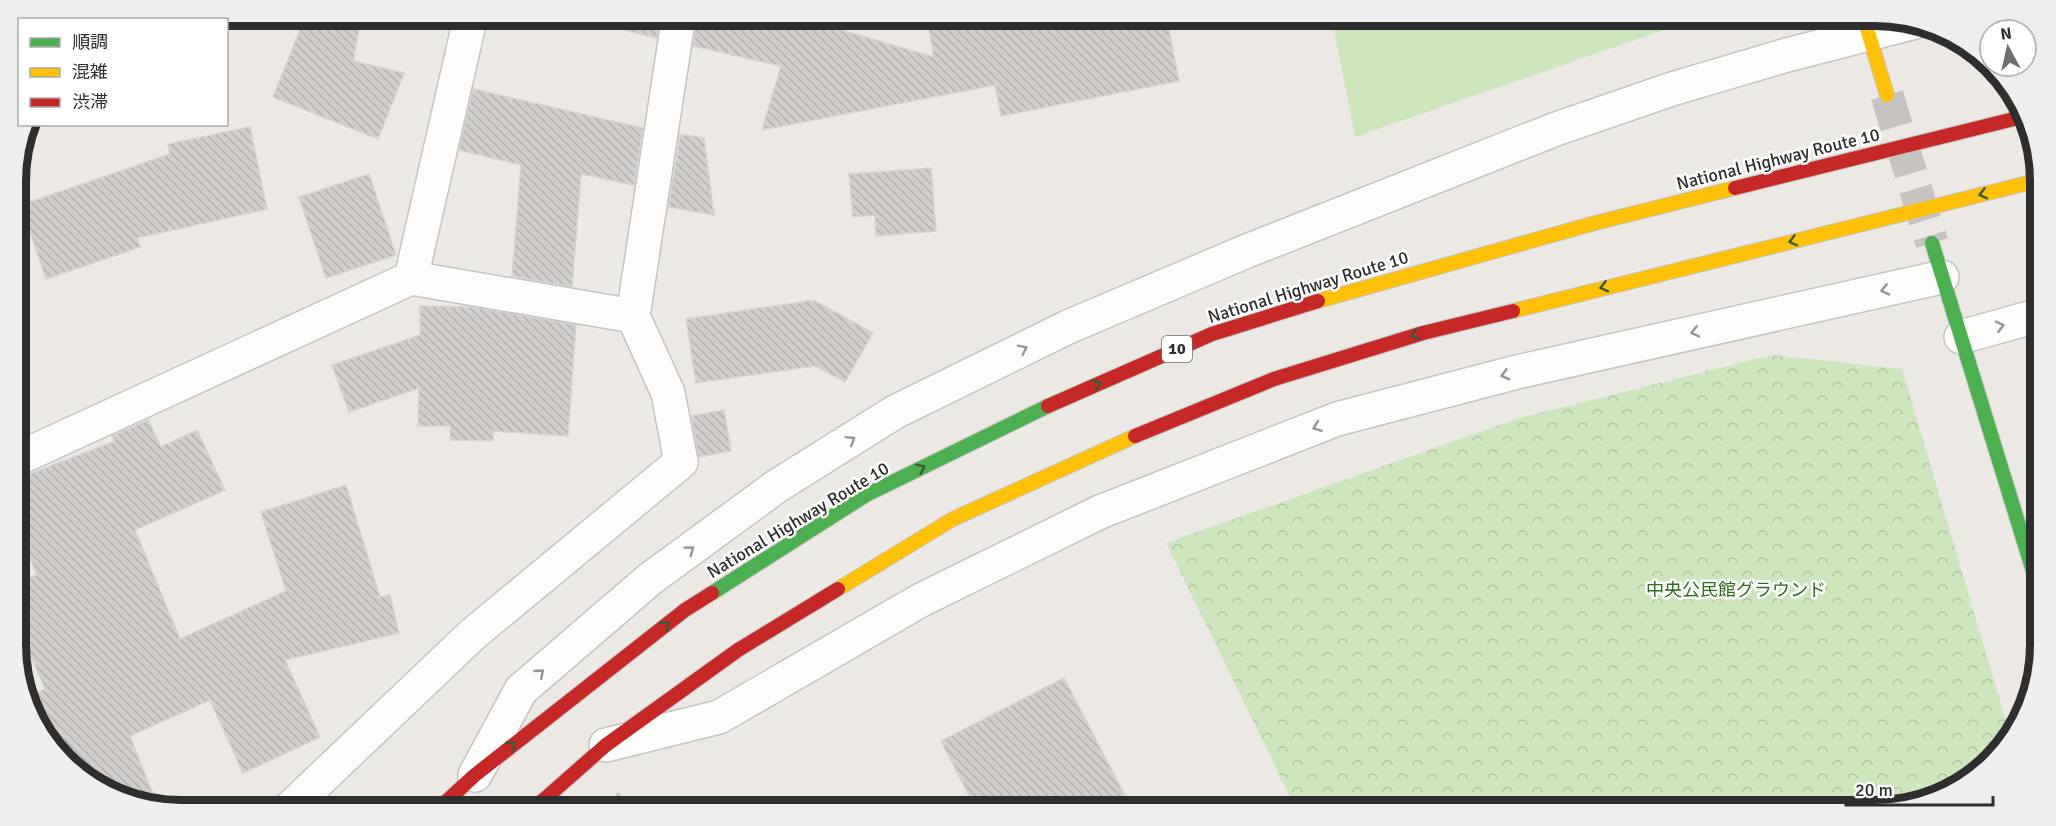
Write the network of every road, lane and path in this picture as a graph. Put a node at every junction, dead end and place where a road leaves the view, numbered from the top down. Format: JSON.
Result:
{"nodes":[{"id":1,"x":468,"y":26,"type":"edge"},
{"id":2,"x":677,"y":26,"type":"edge"},
{"id":3,"x":1860,"y":26,"type":"edge"},
{"id":4,"x":1867,"y":26,"type":"edge"},
{"id":5,"x":1887,"y":95,"type":"tunnel mouth"},
{"id":6,"x":2018,"y":118,"type":"edge"},
{"id":7,"x":2030,"y":182,"type":"edge"},
{"id":8,"x":1932,"y":243,"type":"tunnel mouth"},
{"id":9,"x":1942,"y":277,"type":"junction"},
{"id":10,"x":411,"y":278,"type":"junction"},
{"id":11,"x":633,"y":316,"type":"junction"},
{"id":12,"x":2030,"y":318,"type":"edge"},
{"id":13,"x":1961,"y":337,"type":"junction"},
{"id":14,"x":26,"y":455,"type":"edge"},
{"id":15,"x":2030,"y":561,"type":"edge"},
{"id":16,"x":606,"y":745,"type":"junction"},
{"id":17,"x":475,"y":775,"type":"junction"},
{"id":18,"x":299,"y":800,"type":"edge"},
{"id":19,"x":448,"y":800,"type":"edge"},
{"id":20,"x":544,"y":800,"type":"edge"}],
"edges":[{"from":1,"to":10,"type":"street"},
{"from":2,"to":11,"type":"street"},
{"from":17,"to":3,"type":"street","one_way":true},
{"from":4,"to":5,"type":"main road"},
{"from":17,"to":6,"type":"main road","name":"National Highway Route 10","number":"10","one_way":true},
{"from":7,"to":16,"type":"main road","one_way":true},
{"from":8,"to":9,"type":"main road"},
{"from":9,"to":13,"type":"main road"},
{"from":9,"to":16,"type":"street","one_way":true},
{"from":10,"to":11,"type":"street"},
{"from":10,"to":14,"type":"street"},
{"from":11,"to":18,"type":"street"},
{"from":13,"to":12,"type":"street","one_way":true},
{"from":13,"to":15,"type":"main road"},
{"from":16,"to":20,"type":"main road"},
{"from":17,"to":19,"type":"main road","name":"National Highway Route 10","number":"10"}]}
